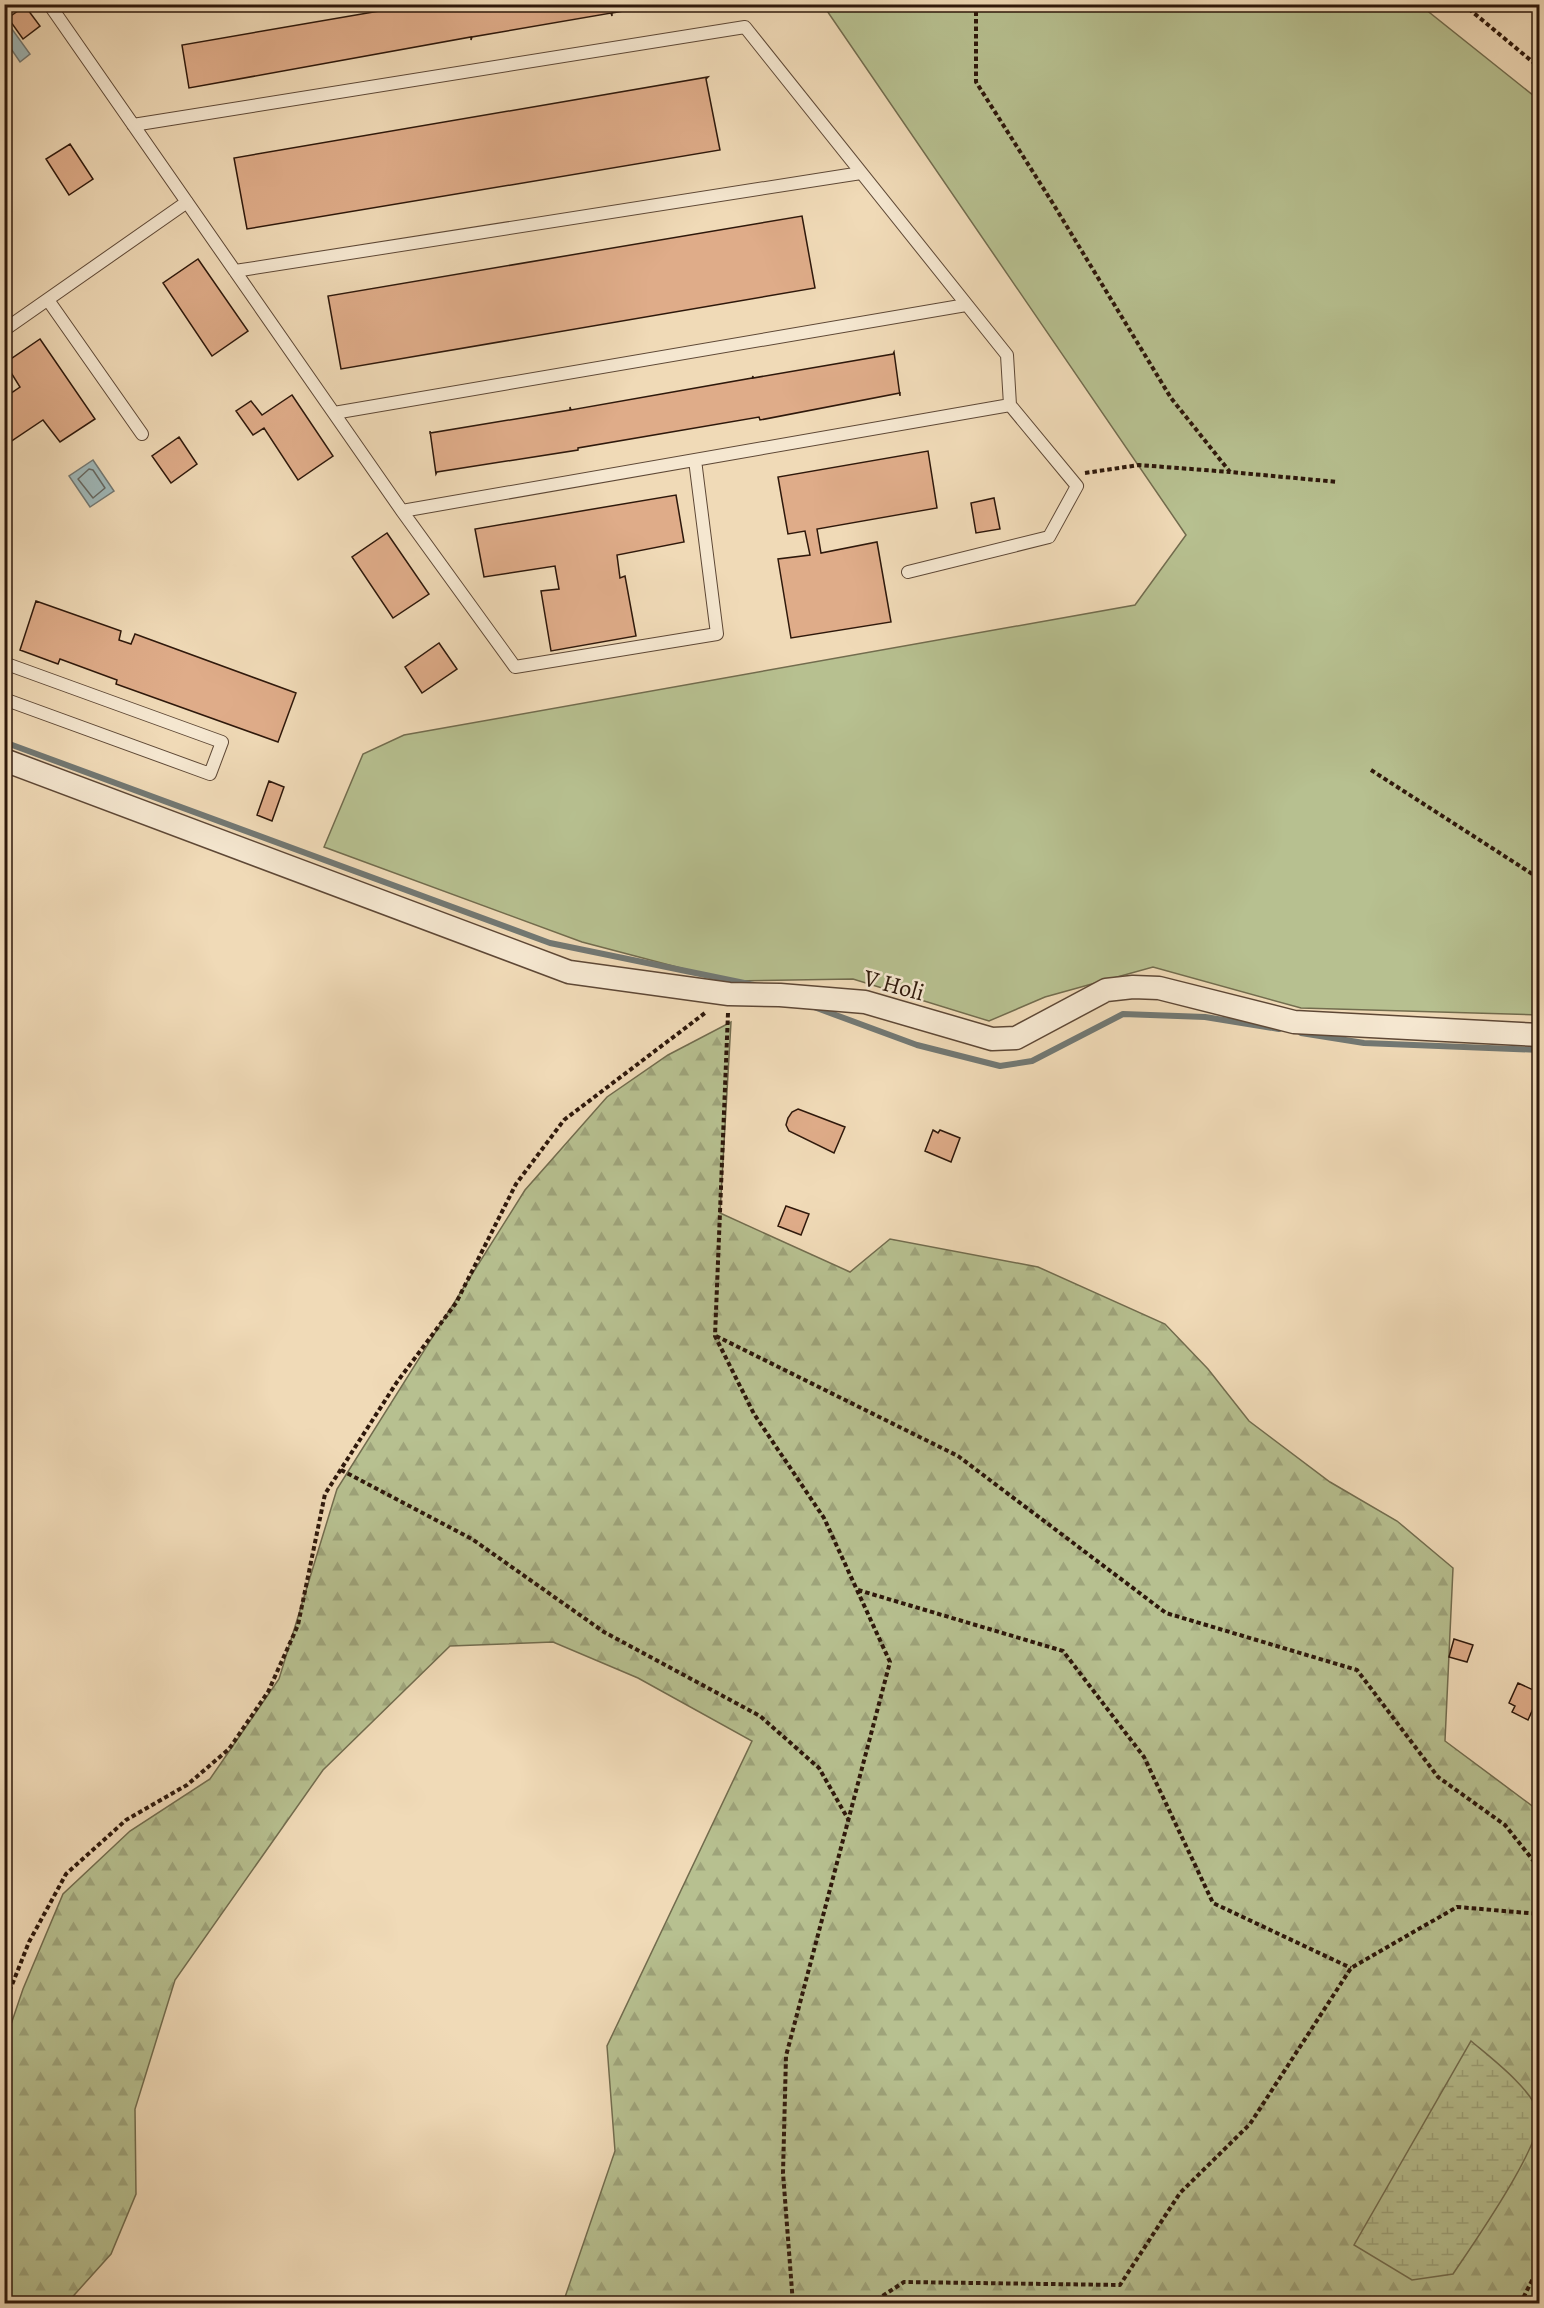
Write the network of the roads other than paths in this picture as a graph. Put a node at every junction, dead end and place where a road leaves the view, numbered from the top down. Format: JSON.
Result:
{"nodes":[{"id":1,"x":50,"y":4,"type":"edge"},
{"id":2,"x":133,"y":125,"type":"junction"},
{"id":3,"x":861,"y":173,"type":"junction"},
{"id":4,"x":187,"y":202,"type":"junction"},
{"id":5,"x":235,"y":272,"type":"junction"},
{"id":6,"x":48,"y":300,"type":"junction"},
{"id":7,"x":966,"y":305,"type":"junction"},
{"id":8,"x":4,"y":330,"type":"edge"},
{"id":9,"x":1011,"y":405,"type":"junction"},
{"id":10,"x":334,"y":413,"type":"junction"},
{"id":11,"x":142,"y":434,"type":"dead end"},
{"id":12,"x":695,"y":460,"type":"junction"},
{"id":13,"x":402,"y":511,"type":"junction"},
{"id":14,"x":908,"y":572,"type":"dead end"},
{"id":15,"x":4,"y":663,"type":"edge"},
{"id":16,"x":4,"y":699,"type":"edge"},
{"id":17,"x":4,"y":760,"type":"edge"},
{"id":18,"x":1539,"y":1035,"type":"edge"}],
"edges":[{"from":1,"to":2,"type":"lane"},
{"from":2,"to":3,"type":"lane"},
{"from":2,"to":4,"type":"lane"},
{"from":3,"to":5,"type":"lane"},
{"from":3,"to":7,"type":"lane"},
{"from":4,"to":5,"type":"lane"},
{"from":4,"to":6,"type":"lane"},
{"from":5,"to":10,"type":"lane"},
{"from":6,"to":8,"type":"lane"},
{"from":6,"to":11,"type":"lane"},
{"from":7,"to":9,"type":"lane"},
{"from":7,"to":10,"type":"lane"},
{"from":9,"to":12,"type":"lane"},
{"from":9,"to":14,"type":"lane"},
{"from":10,"to":13,"type":"lane"},
{"from":12,"to":13,"type":"lane"},
{"from":12,"to":13,"type":"lane"},
{"from":15,"to":16,"type":"lane"},
{"from":17,"to":18,"type":"street","name":"V Holi"}]}
